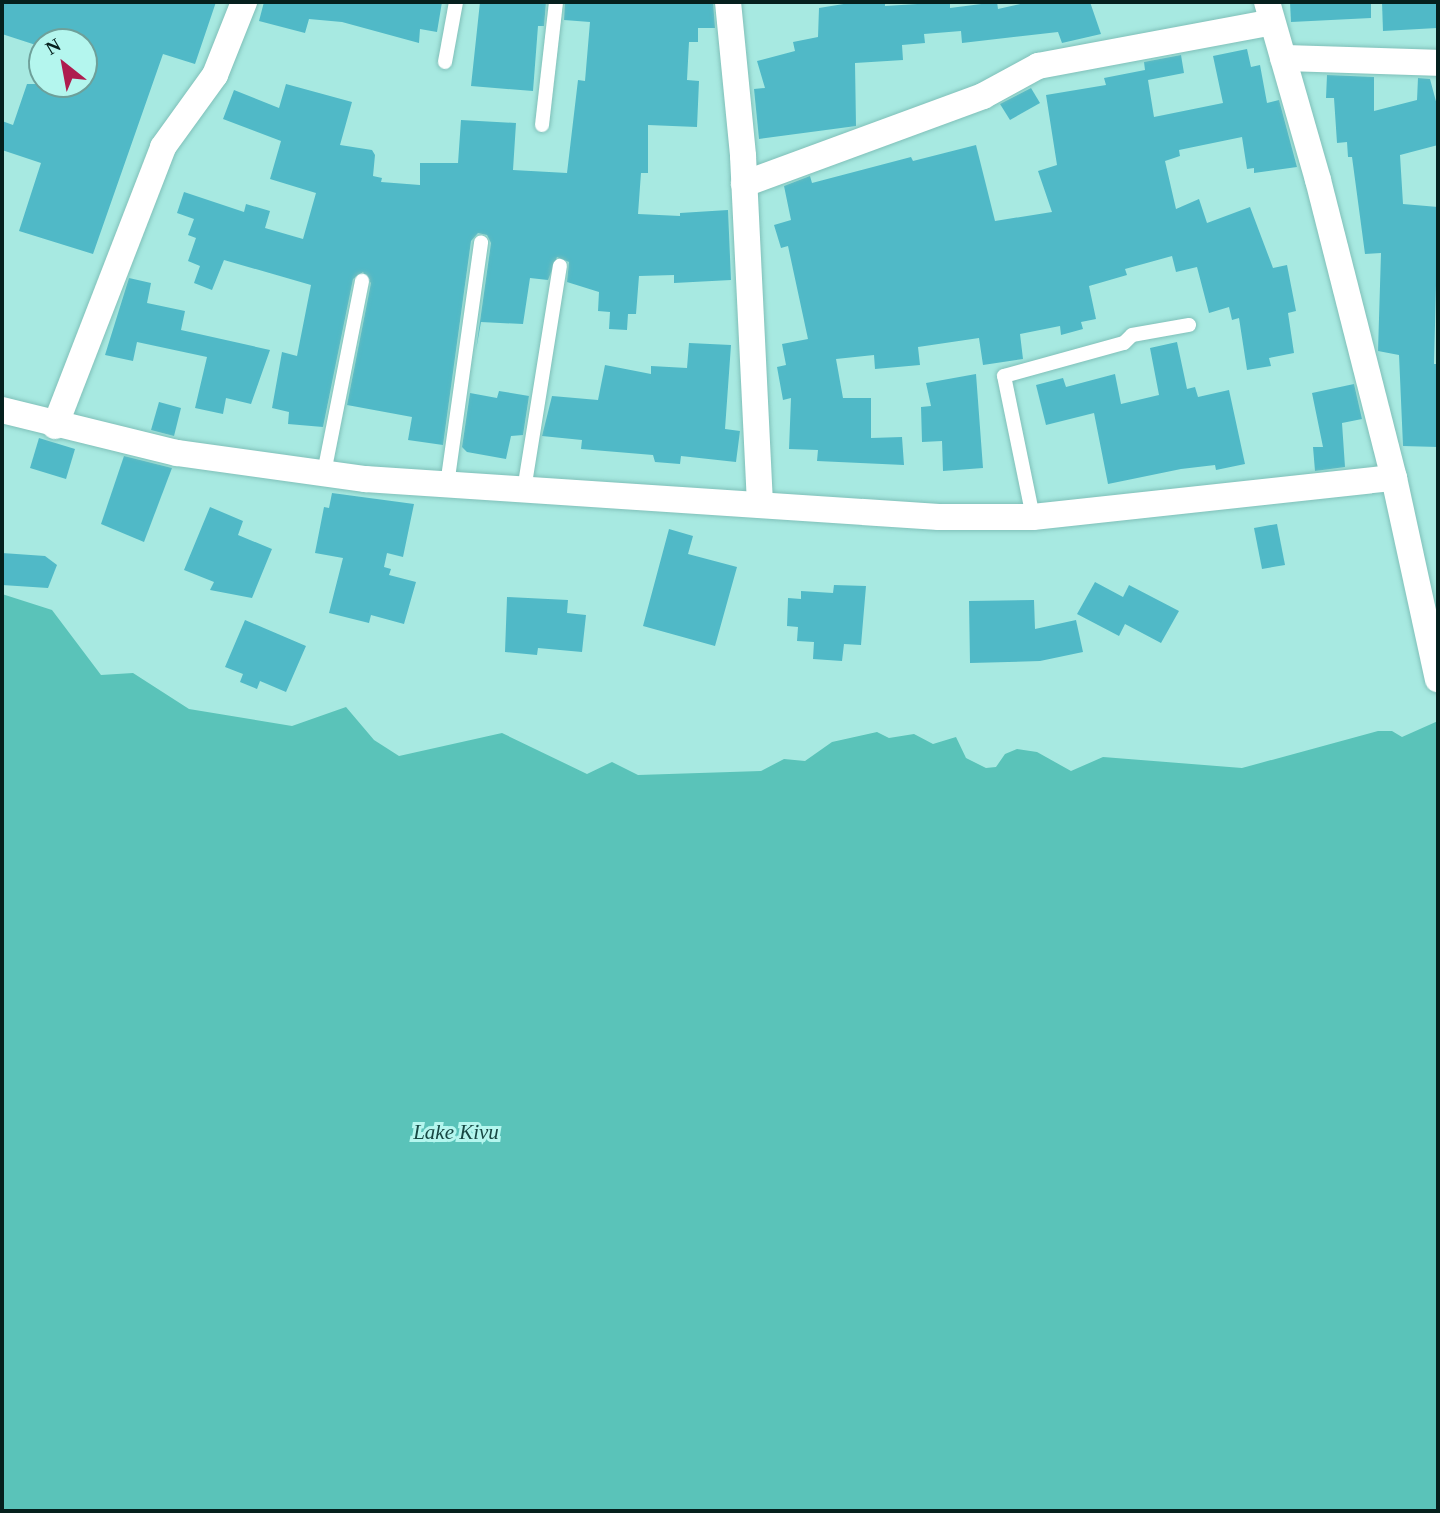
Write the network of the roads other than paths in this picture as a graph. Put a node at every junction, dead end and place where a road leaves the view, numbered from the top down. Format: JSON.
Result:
{"nodes":[{"id":1,"x":244,"y":2,"type":"edge"},
{"id":2,"x":456,"y":2,"type":"edge"},
{"id":3,"x":556,"y":2,"type":"edge"},
{"id":4,"x":728,"y":2,"type":"edge"},
{"id":5,"x":1270,"y":12,"type":"edge"},
{"id":6,"x":1283,"y":58,"type":"junction"},
{"id":7,"x":445,"y":62,"type":"dead end"},
{"id":8,"x":1438,"y":63,"type":"edge"},
{"id":9,"x":542,"y":125,"type":"dead end"},
{"id":10,"x":744,"y":184,"type":"junction"},
{"id":11,"x":481,"y":242,"type":"dead end"},
{"id":12,"x":559,"y":266,"type":"dead end"},
{"id":13,"x":362,"y":281,"type":"dead end"},
{"id":14,"x":1189,"y":325,"type":"dead end"},
{"id":15,"x":2,"y":410,"type":"edge"},
{"id":16,"x":55,"y":426,"type":"junction"},
{"id":17,"x":324,"y":473,"type":"junction"},
{"id":18,"x":1394,"y":478,"type":"junction"},
{"id":19,"x":447,"y":485,"type":"junction"},
{"id":20,"x":524,"y":490,"type":"junction"},
{"id":21,"x":760,"y":504,"type":"junction"},
{"id":22,"x":1033,"y":517,"type":"junction"},
{"id":23,"x":1438,"y":679,"type":"edge"}],
"edges":[{"from":1,"to":16,"type":"street"},
{"from":2,"to":7,"type":"lane"},
{"from":3,"to":9,"type":"lane"},
{"from":4,"to":10,"type":"street"},
{"from":5,"to":6,"type":"street"},
{"from":5,"to":10,"type":"street"},
{"from":6,"to":8,"type":"street"},
{"from":6,"to":18,"type":"street"},
{"from":10,"to":21,"type":"street"},
{"from":11,"to":19,"type":"lane"},
{"from":12,"to":20,"type":"lane"},
{"from":13,"to":17,"type":"lane"},
{"from":14,"to":22,"type":"lane"},
{"from":15,"to":16,"type":"street"},
{"from":16,"to":17,"type":"street"},
{"from":17,"to":19,"type":"street"},
{"from":18,"to":22,"type":"street"},
{"from":18,"to":23,"type":"street"},
{"from":19,"to":20,"type":"street"},
{"from":20,"to":21,"type":"street"},
{"from":21,"to":22,"type":"street"}]}
